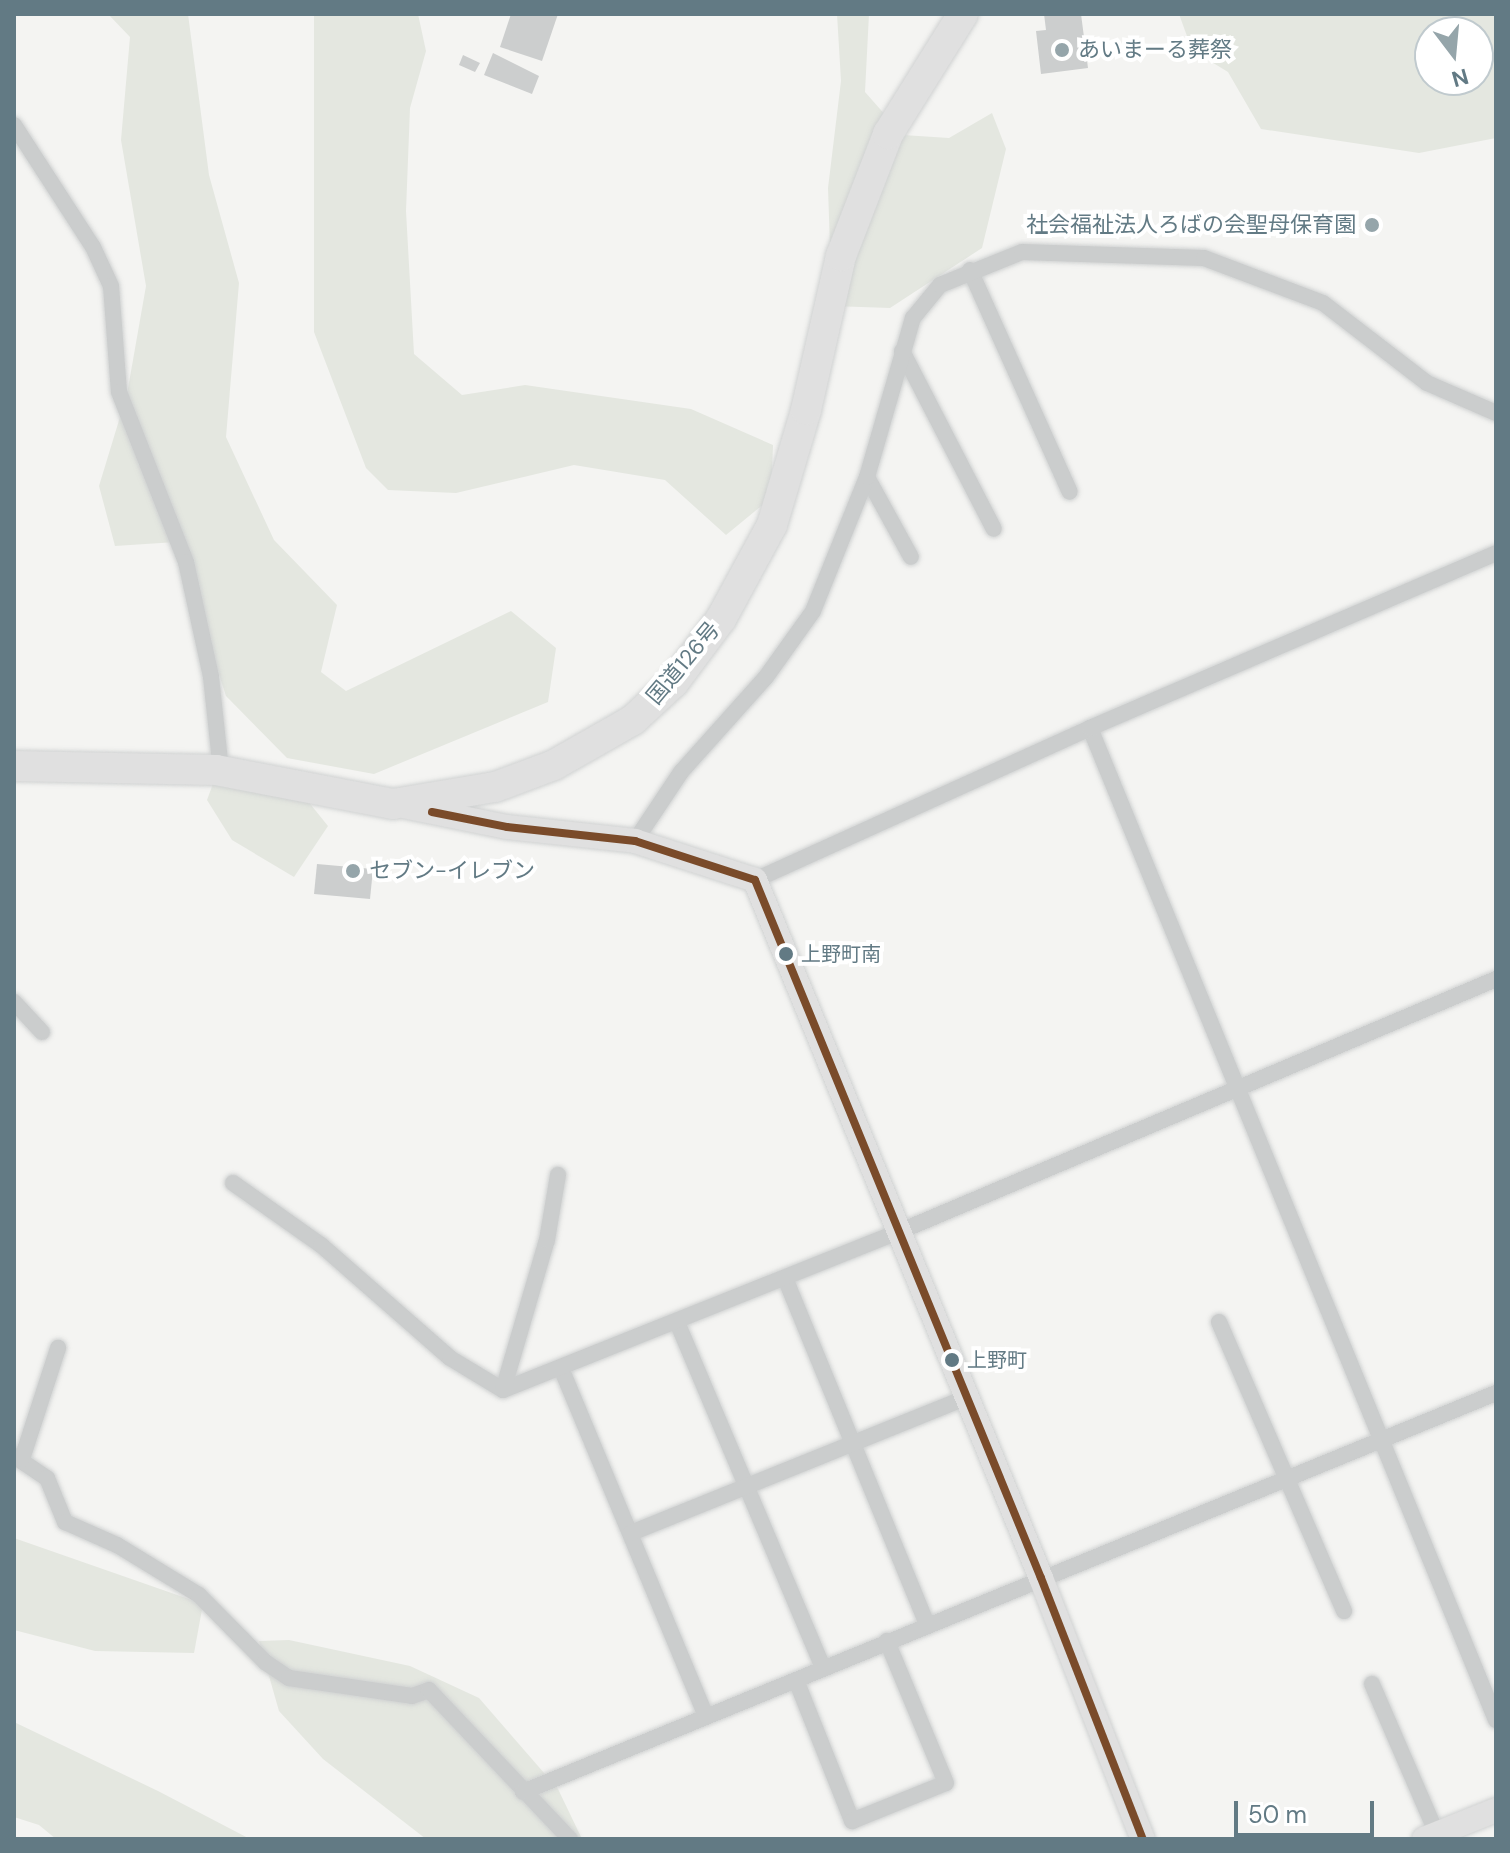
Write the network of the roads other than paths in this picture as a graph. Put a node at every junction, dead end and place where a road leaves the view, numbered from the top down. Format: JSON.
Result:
{"nodes":[{"id":1,"x":963,"y":14,"type":"edge"},
{"id":2,"x":14,"y":125,"type":"edge"},
{"id":3,"x":970,"y":270,"type":"junction"},
{"id":4,"x":902,"y":351,"type":"junction"},
{"id":5,"x":1496,"y":413,"type":"edge"},
{"id":6,"x":867,"y":477,"type":"junction"},
{"id":7,"x":1070,"y":492,"type":"dead end"},
{"id":8,"x":994,"y":529,"type":"dead end"},
{"id":9,"x":1496,"y":553,"type":"edge"},
{"id":10,"x":911,"y":557,"type":"dead end"},
{"id":11,"x":1090,"y":728,"type":"junction"},
{"id":12,"x":14,"y":766,"type":"edge"},
{"id":13,"x":221,"y":771,"type":"junction"},
{"id":14,"x":393,"y":804,"type":"junction"},
{"id":15,"x":635,"y":841,"type":"junction"},
{"id":16,"x":755,"y":880,"type":"junction"},
{"id":17,"x":1496,"y":979,"type":"edge"},
{"id":18,"x":14,"y":1002,"type":"edge"},
{"id":19,"x":42,"y":1032,"type":"dead end"},
{"id":20,"x":1239,"y":1087,"type":"junction"},
{"id":21,"x":558,"y":1175,"type":"dead end"},
{"id":22,"x":233,"y":1183,"type":"dead end"},
{"id":23,"x":896,"y":1233,"type":"junction"},
{"id":24,"x":785,"y":1278,"type":"junction"},
{"id":25,"x":677,"y":1322,"type":"junction"},
{"id":26,"x":1219,"y":1322,"type":"dead end"},
{"id":27,"x":58,"y":1348,"type":"dead end"},
{"id":28,"x":561,"y":1368,"type":"junction"},
{"id":29,"x":503,"y":1390,"type":"junction"},
{"id":30,"x":1496,"y":1393,"type":"edge"},
{"id":31,"x":965,"y":1398,"type":"junction"},
{"id":32,"x":1384,"y":1440,"type":"junction"},
{"id":33,"x":852,"y":1443,"type":"junction"},
{"id":34,"x":18,"y":1457,"type":"edge"},
{"id":35,"x":1287,"y":1480,"type":"junction"},
{"id":36,"x":745,"y":1487,"type":"junction"},
{"id":37,"x":631,"y":1533,"type":"junction"},
{"id":38,"x":1041,"y":1578,"type":"junction"},
{"id":39,"x":1344,"y":1611,"type":"dead end"},
{"id":40,"x":927,"y":1625,"type":"junction"},
{"id":41,"x":887,"y":1641,"type":"junction"},
{"id":42,"x":823,"y":1668,"type":"junction"},
{"id":43,"x":796,"y":1680,"type":"junction"},
{"id":44,"x":1372,"y":1684,"type":"dead end"},
{"id":45,"x":706,"y":1716,"type":"junction"},
{"id":46,"x":1496,"y":1720,"type":"edge"},
{"id":47,"x":523,"y":1792,"type":"junction"},
{"id":48,"x":1496,"y":1810,"type":"edge"},
{"id":49,"x":1430,"y":1836,"type":"edge"},
{"id":50,"x":570,"y":1839,"type":"edge"},
{"id":51,"x":1143,"y":1839,"type":"edge"}],
"edges":[{"from":1,"to":14,"type":"highway","name":"国道126号"},
{"from":2,"to":13,"type":"street"},
{"from":3,"to":4,"type":"street"},
{"from":3,"to":5,"type":"street"},
{"from":3,"to":7,"type":"street"},
{"from":4,"to":6,"type":"street"},
{"from":4,"to":8,"type":"street"},
{"from":6,"to":10,"type":"street"},
{"from":6,"to":15,"type":"street"},
{"from":9,"to":11,"type":"street"},
{"from":11,"to":16,"type":"street"},
{"from":11,"to":20,"type":"street"},
{"from":12,"to":13,"type":"highway","name":"国道126号"},
{"from":13,"to":14,"type":"highway","name":"国道126号"},
{"from":14,"to":15,"type":"street"},
{"from":15,"to":16,"type":"street"},
{"from":16,"to":23,"type":"street"},
{"from":17,"to":20,"type":"street"},
{"from":18,"to":19,"type":"street"},
{"from":20,"to":23,"type":"street"},
{"from":20,"to":32,"type":"street"},
{"from":21,"to":29,"type":"street"},
{"from":22,"to":29,"type":"street"},
{"from":23,"to":24,"type":"street"},
{"from":23,"to":31,"type":"street"},
{"from":24,"to":25,"type":"street"},
{"from":24,"to":33,"type":"street"},
{"from":25,"to":28,"type":"street"},
{"from":25,"to":36,"type":"street"},
{"from":26,"to":35,"type":"street"},
{"from":27,"to":34,"type":"street"},
{"from":28,"to":29,"type":"street"},
{"from":28,"to":37,"type":"street"},
{"from":30,"to":32,"type":"street"},
{"from":31,"to":33,"type":"street"},
{"from":31,"to":38,"type":"street"},
{"from":32,"to":35,"type":"street"},
{"from":32,"to":46,"type":"street"},
{"from":33,"to":36,"type":"street"},
{"from":33,"to":40,"type":"street"},
{"from":34,"to":47,"type":"street"},
{"from":35,"to":38,"type":"street"},
{"from":35,"to":39,"type":"street"},
{"from":36,"to":37,"type":"street"},
{"from":36,"to":42,"type":"street"},
{"from":37,"to":45,"type":"street"},
{"from":38,"to":40,"type":"street"},
{"from":38,"to":51,"type":"street"},
{"from":40,"to":41,"type":"street"},
{"from":41,"to":42,"type":"street"},
{"from":41,"to":43,"type":"street"},
{"from":42,"to":43,"type":"street"},
{"from":43,"to":45,"type":"street"},
{"from":44,"to":49,"type":"street"},
{"from":45,"to":47,"type":"street"},
{"from":47,"to":50,"type":"street"},
{"from":48,"to":49,"type":"street"}]}
